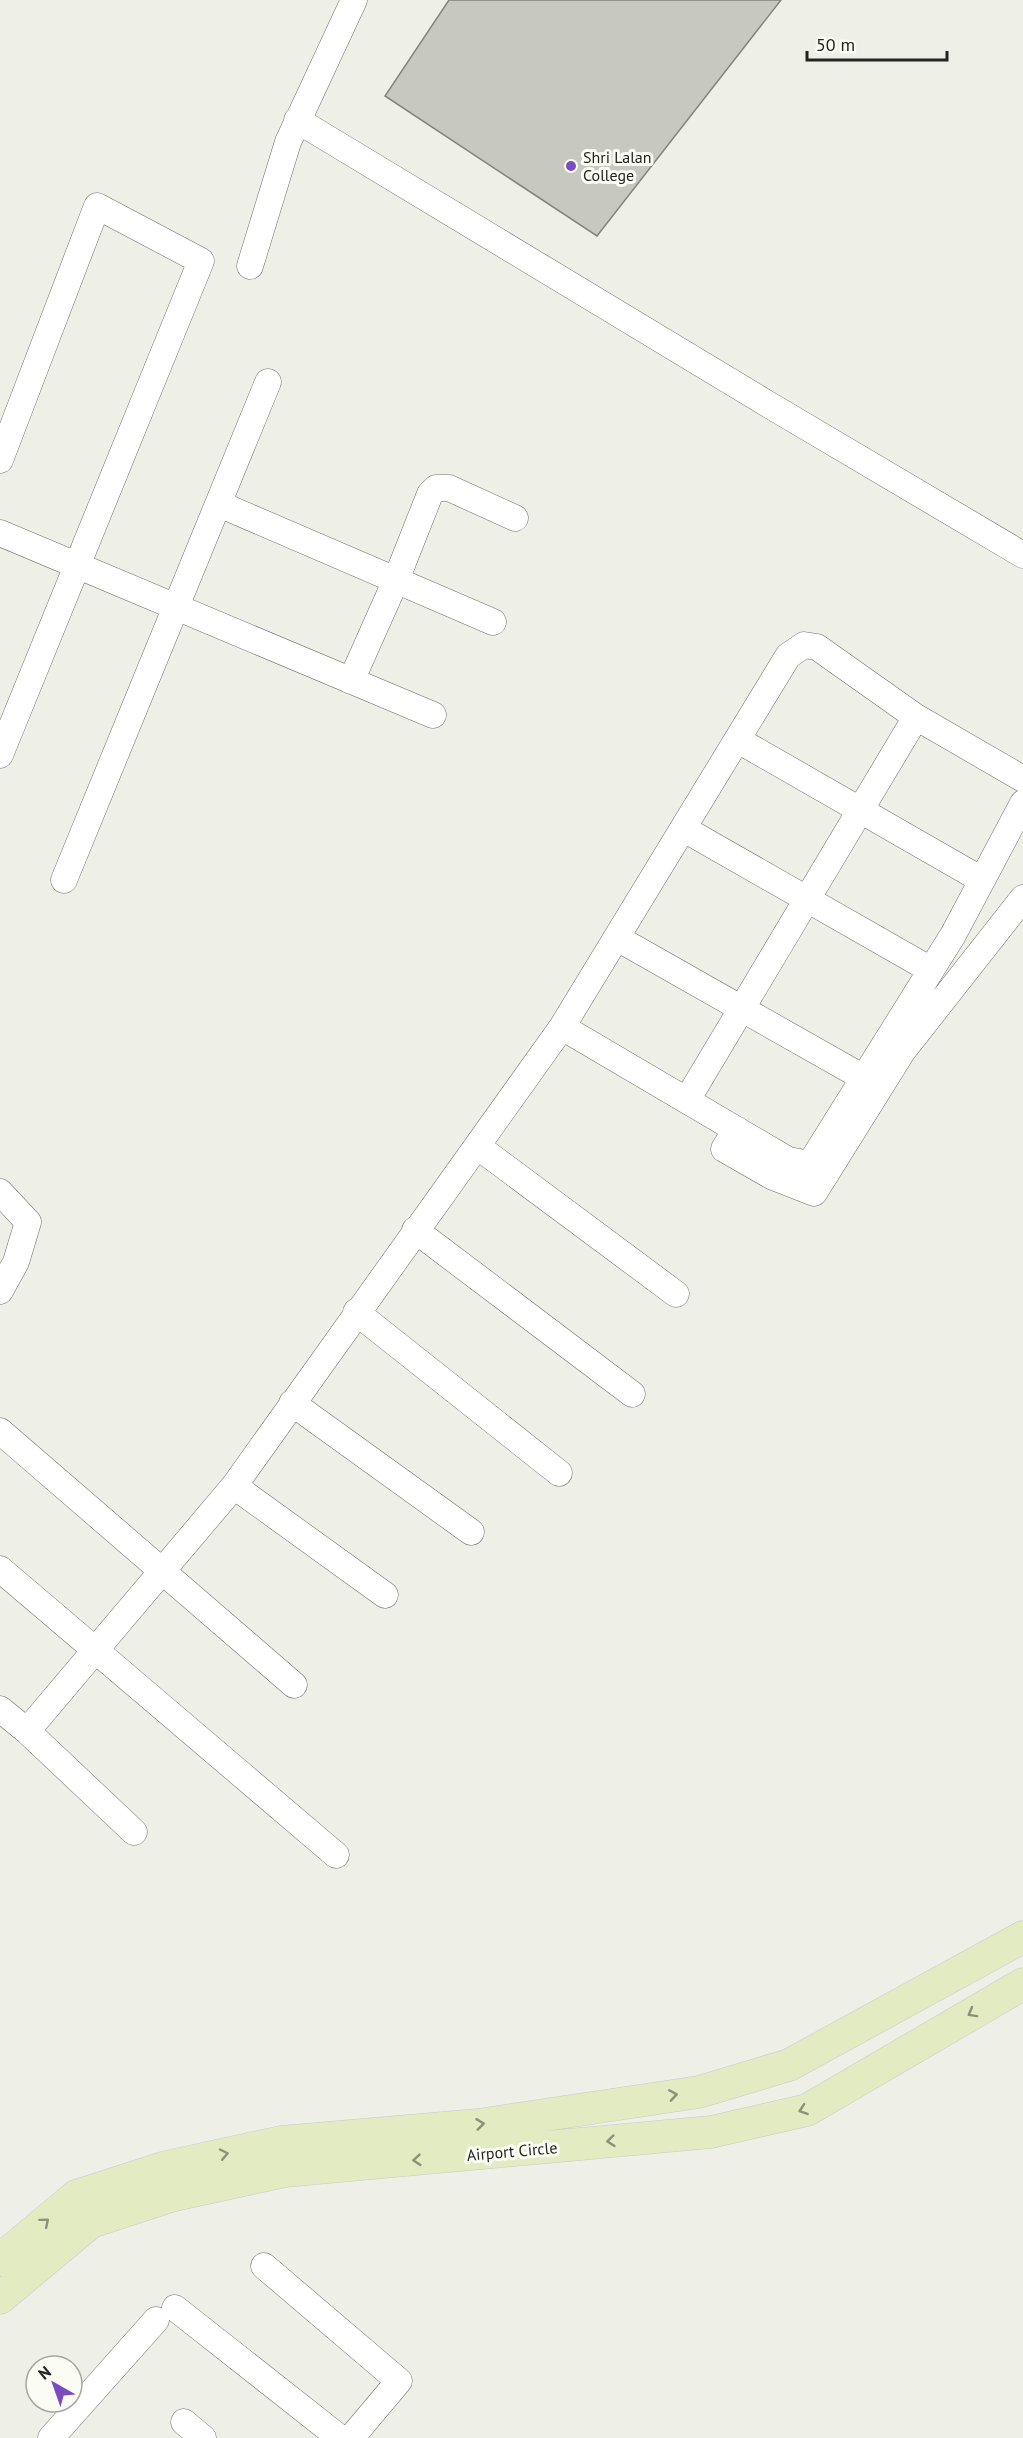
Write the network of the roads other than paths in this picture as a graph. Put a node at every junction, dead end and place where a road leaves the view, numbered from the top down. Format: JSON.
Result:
{"nodes":[{"id":1,"x":348,"y":4,"type":"edge"},
{"id":2,"x":297,"y":120,"type":"junction"},
{"id":3,"x":250,"y":266,"type":"dead end"},
{"id":4,"x":268,"y":382,"type":"dead end"},
{"id":5,"x":0,"y":460,"type":"edge"},
{"id":6,"x":219,"y":504,"type":"junction"},
{"id":7,"x":515,"y":518,"type":"dead end"},
{"id":8,"x":0,"y":532,"type":"edge"},
{"id":9,"x":1023,"y":555,"type":"edge"},
{"id":10,"x":77,"y":565,"type":"junction"},
{"id":11,"x":396,"y":580,"type":"junction"},
{"id":12,"x":177,"y":607,"type":"junction"},
{"id":13,"x":493,"y":622,"type":"dead end"},
{"id":14,"x":351,"y":681,"type":"junction"},
{"id":15,"x":433,"y":715,"type":"dead end"},
{"id":16,"x":916,"y":717,"type":"junction"},
{"id":17,"x":738,"y":740,"type":"junction"},
{"id":18,"x":0,"y":755,"type":"edge"},
{"id":19,"x":1023,"y":779,"type":"edge"},
{"id":20,"x":1023,"y":803,"type":"edge"},
{"id":21,"x":861,"y":810,"type":"junction"},
{"id":22,"x":684,"y":829,"type":"junction"},
{"id":23,"x":64,"y":880,"type":"dead end"},
{"id":24,"x":982,"y":880,"type":"junction"},
{"id":25,"x":808,"y":898,"type":"junction"},
{"id":26,"x":1023,"y":898,"type":"edge"},
{"id":27,"x":617,"y":938,"type":"junction"},
{"id":28,"x":931,"y":970,"type":"junction"},
{"id":29,"x":742,"y":1009,"type":"junction"},
{"id":30,"x":562,"y":1027,"type":"junction"},
{"id":31,"x":864,"y":1078,"type":"junction"},
{"id":32,"x":687,"y":1100,"type":"junction"},
{"id":33,"x":736,"y":1130,"type":"junction"},
{"id":34,"x":477,"y":1146,"type":"junction"},
{"id":35,"x":0,"y":1192,"type":"edge"},
{"id":36,"x":415,"y":1230,"type":"junction"},
{"id":37,"x":0,"y":1291,"type":"edge"},
{"id":38,"x":676,"y":1294,"type":"dead end"},
{"id":39,"x":356,"y":1312,"type":"junction"},
{"id":40,"x":632,"y":1394,"type":"dead end"},
{"id":41,"x":292,"y":1403,"type":"junction"},
{"id":42,"x":0,"y":1431,"type":"edge"},
{"id":43,"x":559,"y":1473,"type":"dead end"},
{"id":44,"x":234,"y":1486,"type":"junction"},
{"id":45,"x":471,"y":1532,"type":"dead end"},
{"id":46,"x":0,"y":1569,"type":"edge"},
{"id":47,"x":161,"y":1572,"type":"junction"},
{"id":48,"x":385,"y":1595,"type":"dead end"},
{"id":49,"x":95,"y":1651,"type":"junction"},
{"id":50,"x":294,"y":1685,"type":"dead end"},
{"id":51,"x":0,"y":1709,"type":"edge"},
{"id":52,"x":27,"y":1731,"type":"junction"},
{"id":53,"x":134,"y":1832,"type":"dead end"},
{"id":54,"x":336,"y":1855,"type":"dead end"},
{"id":55,"x":1023,"y":1937,"type":"edge"},
{"id":56,"x":1023,"y":1984,"type":"edge"},
{"id":57,"x":0,"y":2260,"type":"edge"},
{"id":58,"x":264,"y":2266,"type":"dead end"},
{"id":59,"x":0,"y":2298,"type":"edge"},
{"id":60,"x":51,"y":2438,"type":"edge"},
{"id":61,"x":340,"y":2438,"type":"edge"},
{"id":62,"x":351,"y":2438,"type":"edge"}],
"edges":[{"from":1,"to":2,"type":"street"},
{"from":2,"to":3,"type":"street"},
{"from":2,"to":9,"type":"street"},
{"from":4,"to":6,"type":"street"},
{"from":5,"to":10,"type":"street"},
{"from":6,"to":11,"type":"street"},
{"from":6,"to":12,"type":"street"},
{"from":7,"to":11,"type":"street"},
{"from":8,"to":10,"type":"street"},
{"from":10,"to":12,"type":"street"},
{"from":10,"to":18,"type":"street"},
{"from":11,"to":13,"type":"street"},
{"from":11,"to":14,"type":"street"},
{"from":12,"to":14,"type":"street"},
{"from":12,"to":23,"type":"street"},
{"from":14,"to":15,"type":"street"},
{"from":16,"to":17,"type":"street"},
{"from":16,"to":19,"type":"street"},
{"from":16,"to":21,"type":"street"},
{"from":17,"to":21,"type":"street"},
{"from":17,"to":22,"type":"street"},
{"from":20,"to":24,"type":"street"},
{"from":21,"to":24,"type":"street"},
{"from":21,"to":25,"type":"street"},
{"from":22,"to":25,"type":"street"},
{"from":22,"to":27,"type":"street"},
{"from":24,"to":28,"type":"street"},
{"from":25,"to":28,"type":"street"},
{"from":25,"to":29,"type":"street"},
{"from":26,"to":33,"type":"street"},
{"from":27,"to":29,"type":"street"},
{"from":27,"to":30,"type":"street"},
{"from":28,"to":31,"type":"street"},
{"from":29,"to":31,"type":"street"},
{"from":29,"to":32,"type":"street"},
{"from":30,"to":32,"type":"street"},
{"from":30,"to":34,"type":"street"},
{"from":31,"to":33,"type":"street"},
{"from":32,"to":33,"type":"street"},
{"from":34,"to":36,"type":"street"},
{"from":34,"to":38,"type":"street"},
{"from":35,"to":37,"type":"street"},
{"from":36,"to":39,"type":"street"},
{"from":36,"to":40,"type":"street"},
{"from":39,"to":41,"type":"street"},
{"from":39,"to":43,"type":"street"},
{"from":41,"to":44,"type":"street"},
{"from":41,"to":45,"type":"street"},
{"from":42,"to":47,"type":"street"},
{"from":44,"to":47,"type":"street"},
{"from":44,"to":48,"type":"street"},
{"from":46,"to":49,"type":"street"},
{"from":47,"to":49,"type":"street"},
{"from":47,"to":50,"type":"street"},
{"from":49,"to":52,"type":"street"},
{"from":49,"to":54,"type":"street"},
{"from":51,"to":52,"type":"street"},
{"from":52,"to":53,"type":"street"},
{"from":57,"to":55,"type":"main road","name":"Airport Circle","one_way":true},
{"from":56,"to":59,"type":"main road","name":"Airport Circle","one_way":true},
{"from":58,"to":62,"type":"street"},
{"from":60,"to":61,"type":"street"}]}
